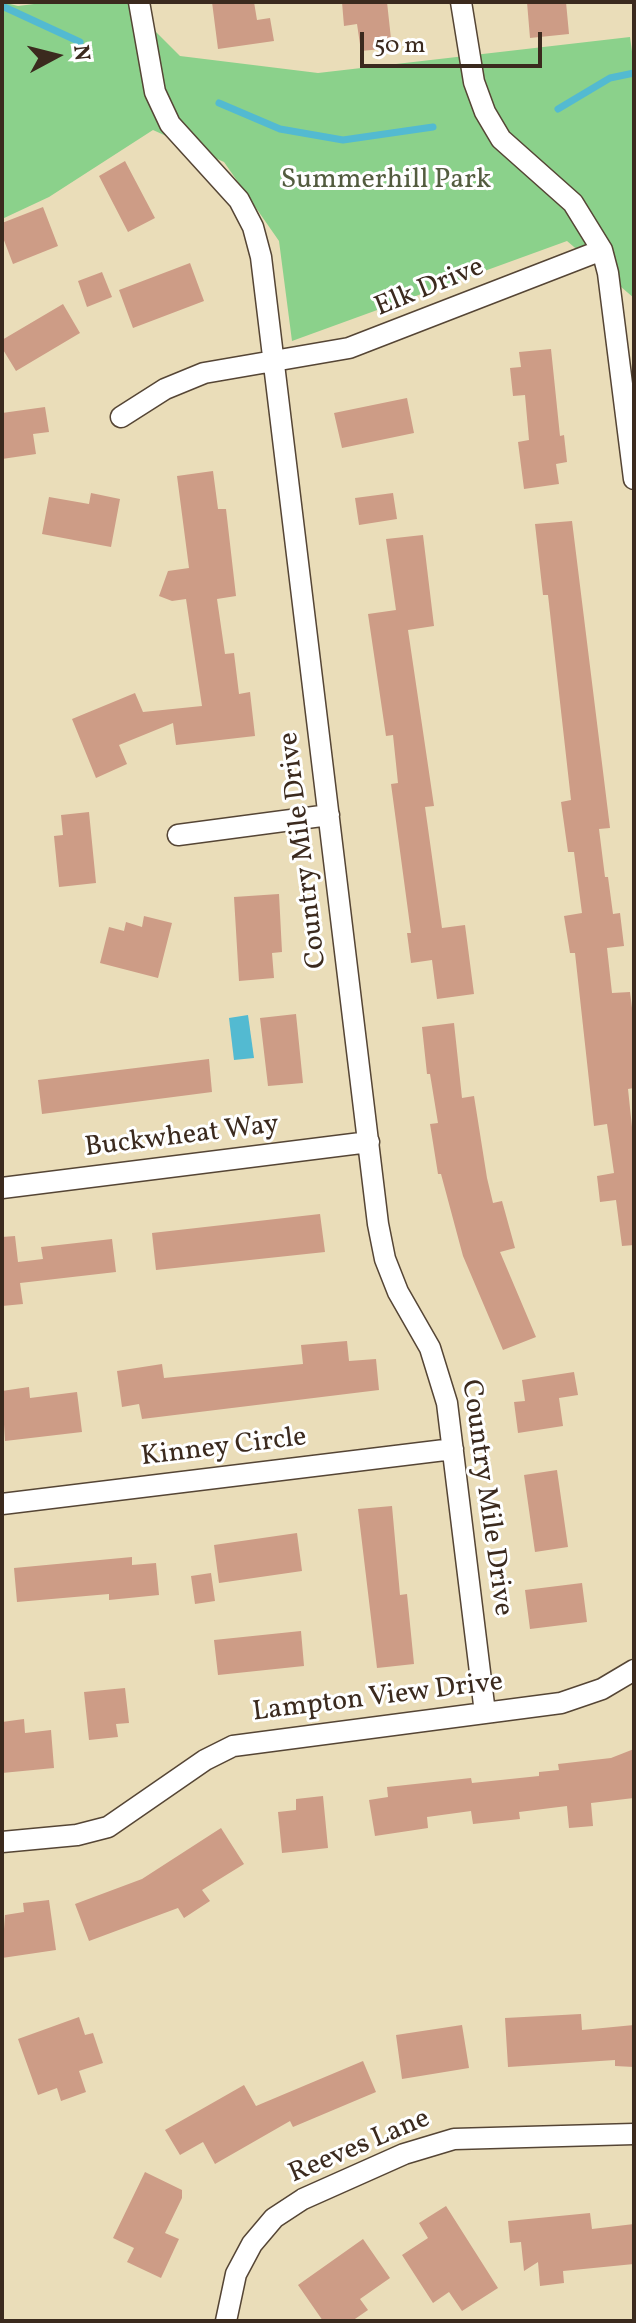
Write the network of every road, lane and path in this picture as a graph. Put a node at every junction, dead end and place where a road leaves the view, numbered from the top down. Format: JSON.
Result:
{"nodes":[{"id":1,"x":139,"y":2,"type":"edge"},
{"id":2,"x":461,"y":2,"type":"edge"},
{"id":3,"x":602,"y":250,"type":"junction"},
{"id":4,"x":273,"y":361,"type":"junction"},
{"id":5,"x":121,"y":417,"type":"dead end"},
{"id":6,"x":634,"y":479,"type":"edge"},
{"id":7,"x":329,"y":815,"type":"junction"},
{"id":8,"x":178,"y":835,"type":"dead end"},
{"id":9,"x":369,"y":1142,"type":"junction"},
{"id":10,"x":2,"y":1188,"type":"edge"},
{"id":11,"x":453,"y":1449,"type":"junction"},
{"id":12,"x":2,"y":1504,"type":"edge"},
{"id":13,"x":634,"y":1670,"type":"edge"},
{"id":14,"x":485,"y":1713,"type":"junction"},
{"id":15,"x":2,"y":1842,"type":"edge"},
{"id":16,"x":634,"y":2134,"type":"edge"},
{"id":17,"x":226,"y":2321,"type":"edge"}],
"edges":[{"from":1,"to":4,"type":"street","name":"Country Mile Drive"},
{"from":2,"to":3,"type":"street"},
{"from":3,"to":4,"type":"street","name":"Elk Drive"},
{"from":3,"to":6,"type":"street"},
{"from":4,"to":5,"type":"street","name":"Elk Drive"},
{"from":4,"to":7,"type":"street","name":"Country Mile Drive"},
{"from":7,"to":8,"type":"street"},
{"from":7,"to":9,"type":"street","name":"Country Mile Drive"},
{"from":9,"to":10,"type":"street","name":"Buckwheat Way"},
{"from":9,"to":11,"type":"street","name":"Country Mile Drive"},
{"from":11,"to":12,"type":"street","name":"Kinney Circle"},
{"from":11,"to":14,"type":"street","name":"Country Mile Drive"},
{"from":13,"to":14,"type":"street","name":"Lampton View Drive"},
{"from":14,"to":15,"type":"street","name":"Lampton View Drive"},
{"from":16,"to":17,"type":"street","name":"Reeves Lane"}]}
